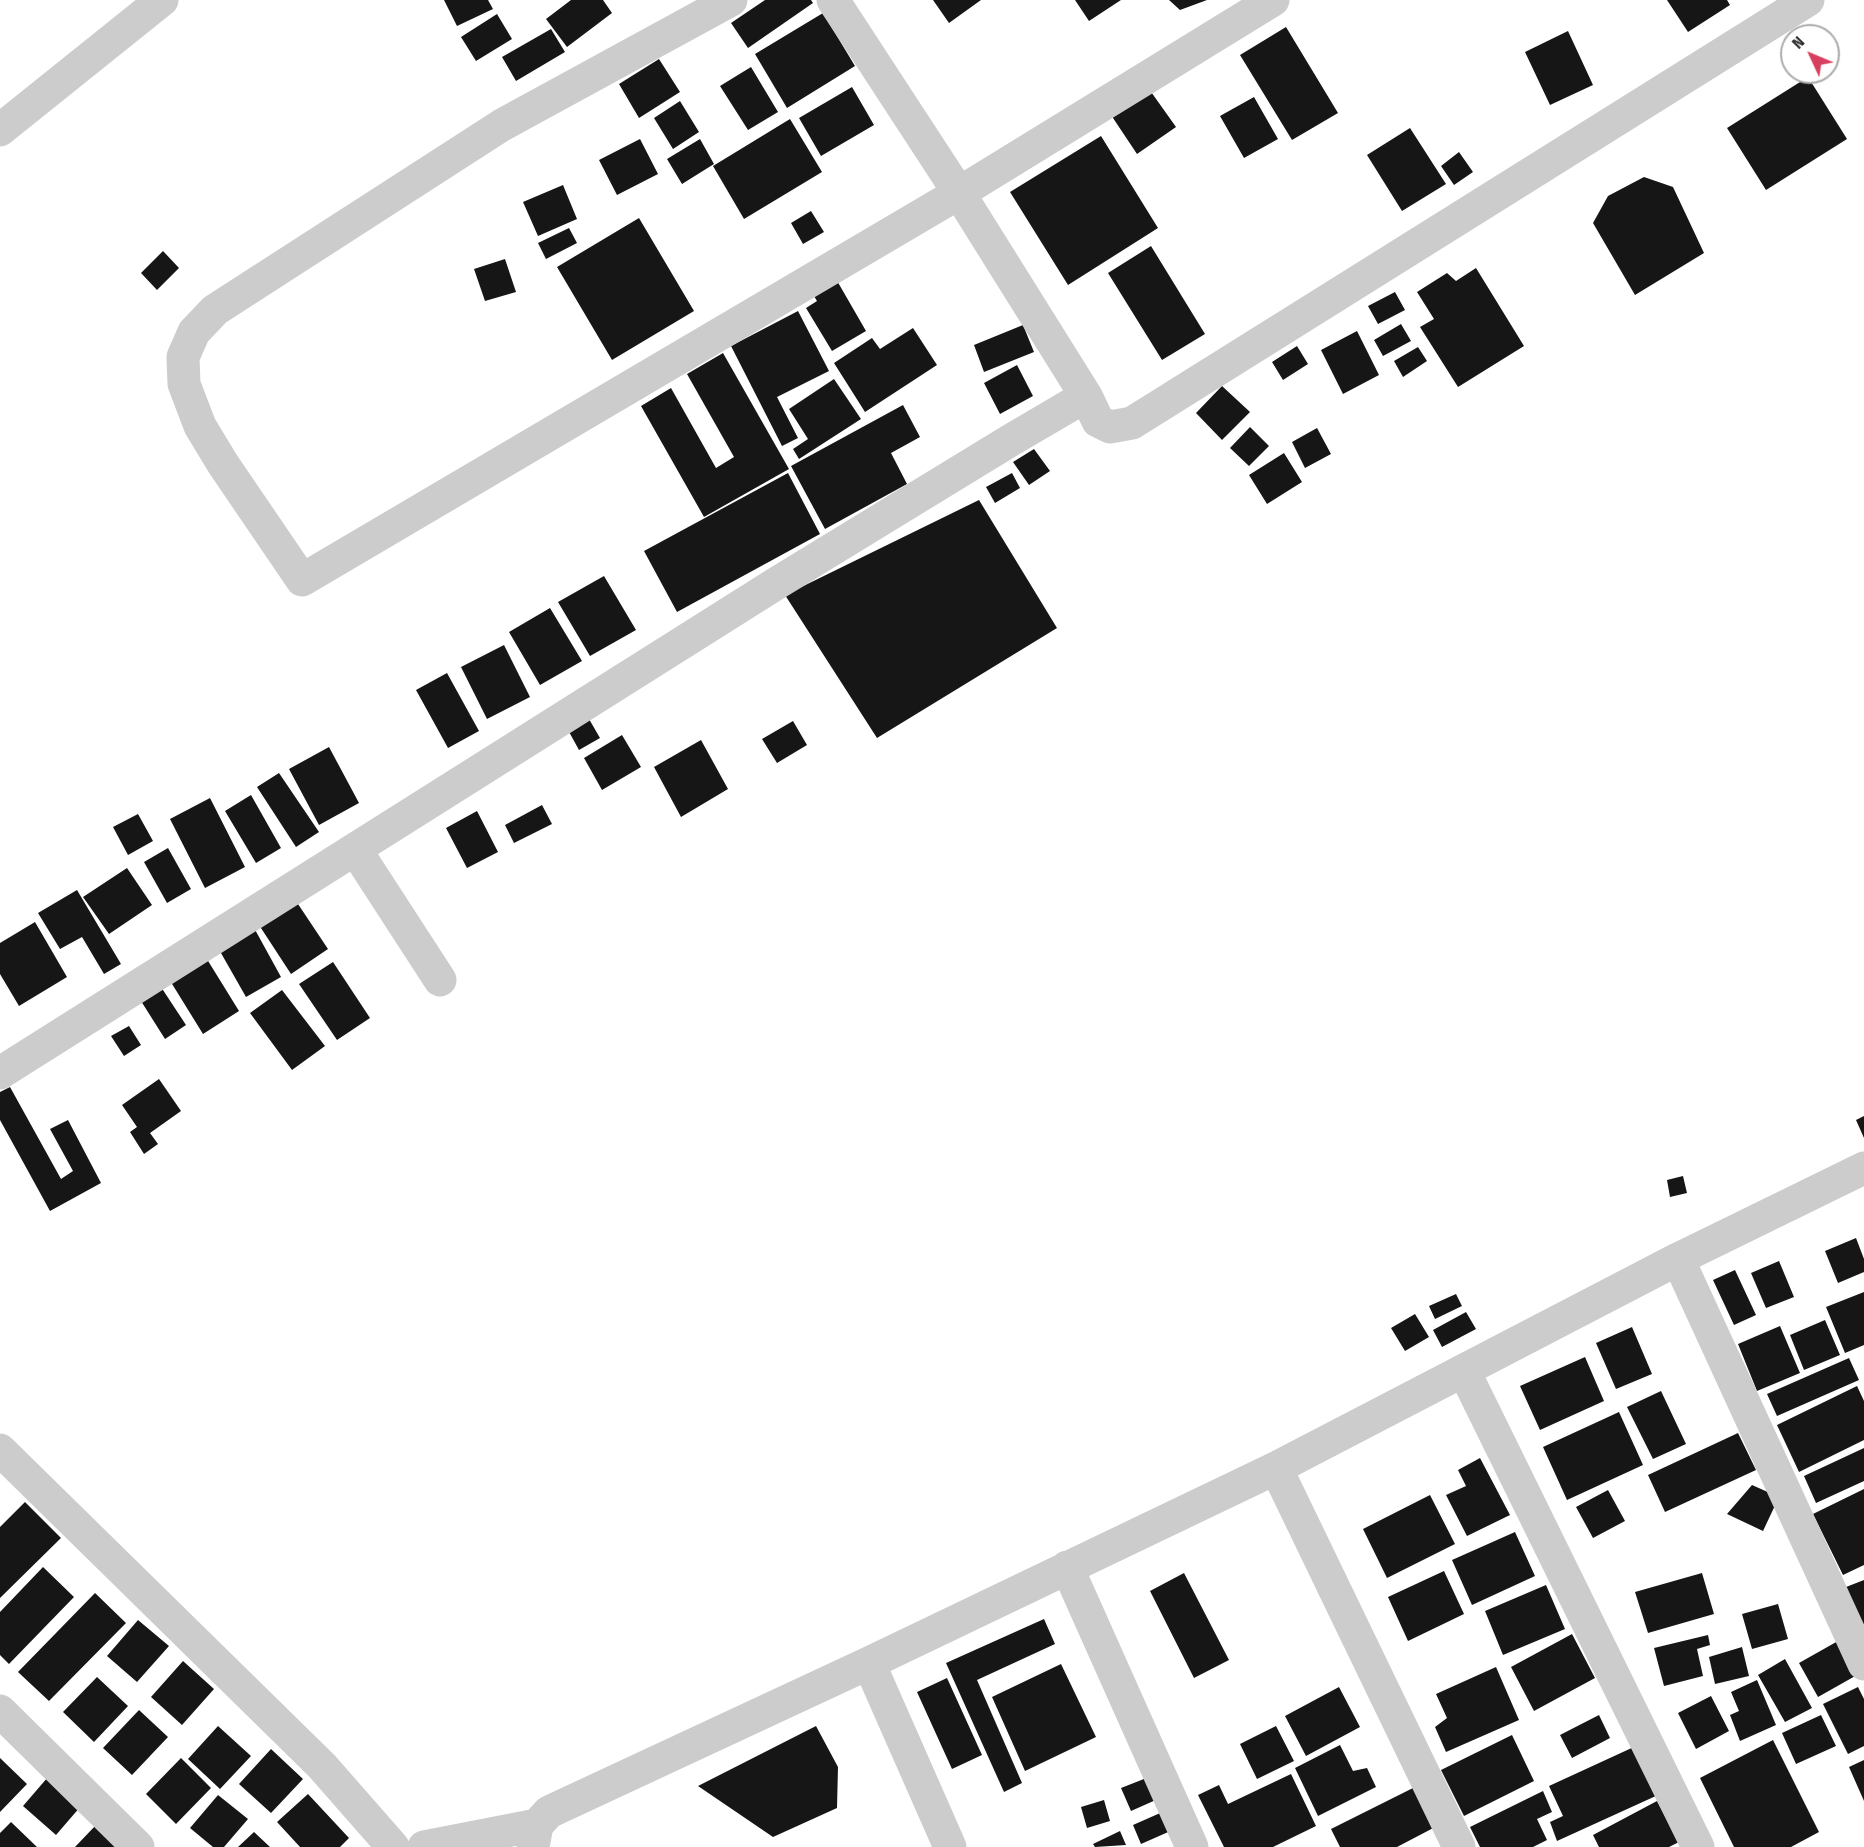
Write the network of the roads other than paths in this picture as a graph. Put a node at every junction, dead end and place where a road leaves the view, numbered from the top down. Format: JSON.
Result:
{"nodes":[{"id":1,"x":162,"y":0,"type":"edge"},
{"id":2,"x":731,"y":0,"type":"edge"},
{"id":3,"x":833,"y":0,"type":"edge"},
{"id":4,"x":1273,"y":0,"type":"edge"},
{"id":5,"x":1808,"y":0,"type":"edge"},
{"id":6,"x":0,"y":130,"type":"edge"},
{"id":7,"x":959,"y":193,"type":"junction"},
{"id":8,"x":1086,"y":396,"type":"junction"},
{"id":9,"x":356,"y":849,"type":"junction"},
{"id":10,"x":440,"y":980,"type":"dead end"},
{"id":11,"x":0,"y":1073,"type":"edge"},
{"id":12,"x":1864,"y":1168,"type":"edge"},
{"id":13,"x":1678,"y":1259,"type":"junction"},
{"id":14,"x":1464,"y":1371,"type":"junction"},
{"id":15,"x":0,"y":1450,"type":"edge"},
{"id":16,"x":1276,"y":1468,"type":"junction"},
{"id":17,"x":1067,"y":1567,"type":"junction"},
{"id":18,"x":869,"y":1663,"type":"junction"},
{"id":19,"x":1864,"y":1664,"type":"edge"},
{"id":20,"x":0,"y":1711,"type":"edge"},
{"id":21,"x":535,"y":1836,"type":"edge"},
{"id":22,"x":138,"y":1847,"type":"edge"},
{"id":23,"x":393,"y":1847,"type":"edge"},
{"id":24,"x":424,"y":1847,"type":"edge"},
{"id":25,"x":950,"y":1847,"type":"edge"},
{"id":26,"x":1192,"y":1847,"type":"edge"},
{"id":27,"x":1459,"y":1847,"type":"edge"},
{"id":28,"x":1698,"y":1847,"type":"edge"}],
"edges":[{"from":1,"to":6,"type":"street"},
{"from":2,"to":7,"type":"street"},
{"from":3,"to":7,"type":"street"},
{"from":4,"to":7,"type":"street"},
{"from":5,"to":8,"type":"street"},
{"from":7,"to":8,"type":"street"},
{"from":8,"to":9,"type":"street"},
{"from":9,"to":10,"type":"street"},
{"from":9,"to":11,"type":"street"},
{"from":12,"to":13,"type":"street"},
{"from":13,"to":14,"type":"street"},
{"from":13,"to":19,"type":"street"},
{"from":14,"to":16,"type":"street"},
{"from":14,"to":28,"type":"street"},
{"from":15,"to":23,"type":"street"},
{"from":16,"to":17,"type":"street"},
{"from":16,"to":27,"type":"street"},
{"from":17,"to":18,"type":"street"},
{"from":17,"to":26,"type":"street"},
{"from":18,"to":21,"type":"street"},
{"from":18,"to":25,"type":"street"},
{"from":20,"to":22,"type":"street"},
{"from":21,"to":24,"type":"street"}]}
